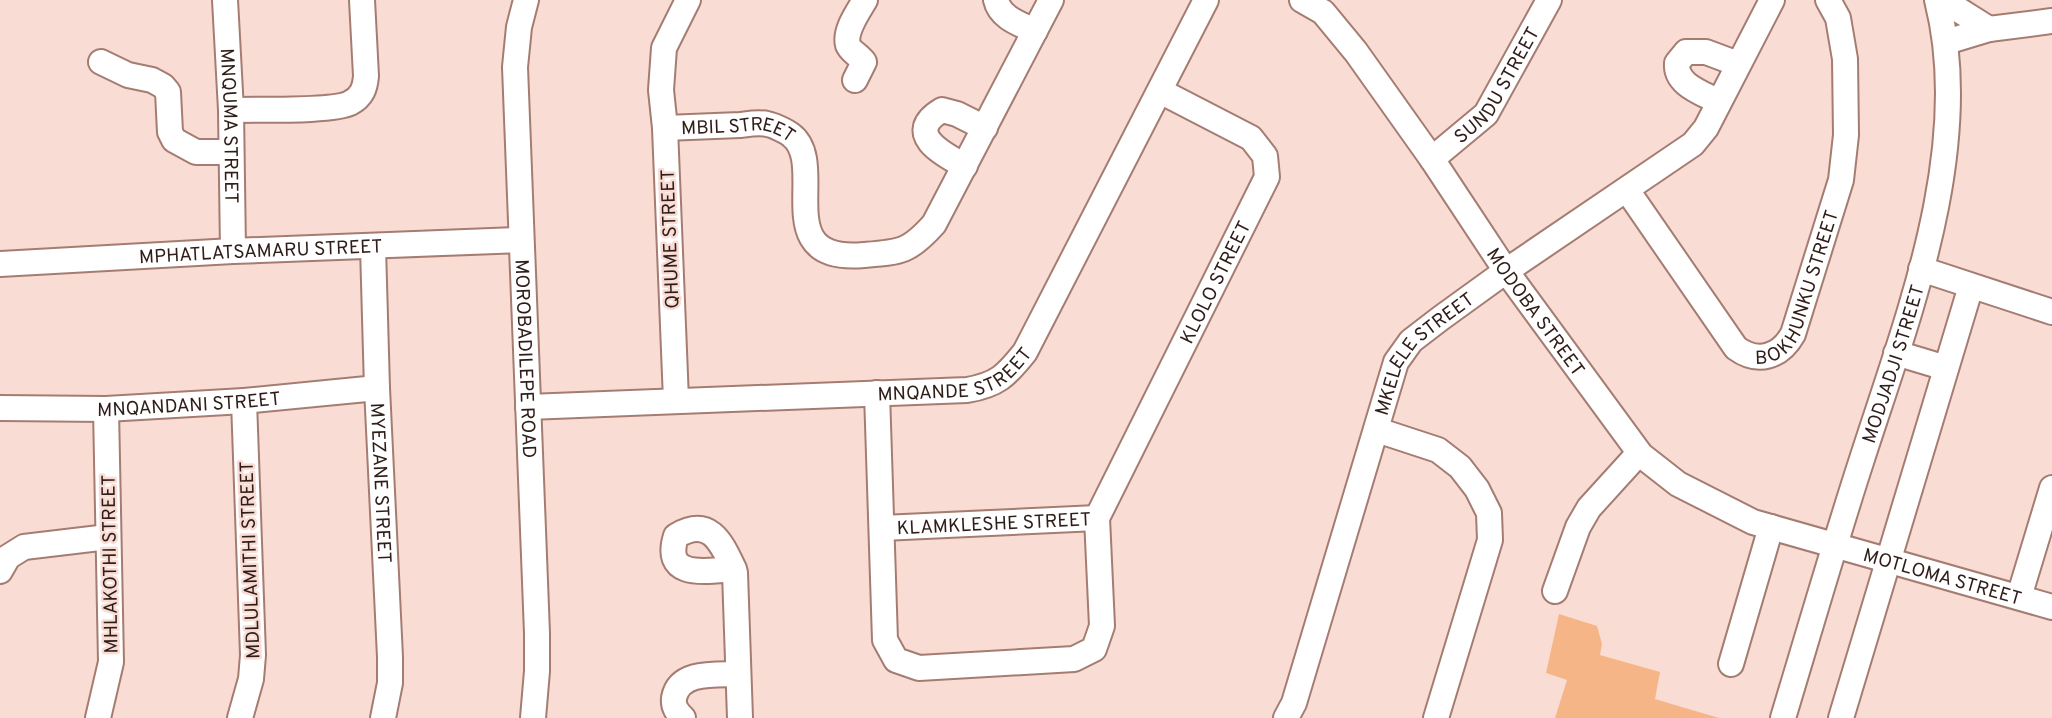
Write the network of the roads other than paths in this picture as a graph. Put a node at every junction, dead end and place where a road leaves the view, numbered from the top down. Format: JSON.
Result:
{"nodes":[{"id":1,"x":225,"y":0,"type":"edge"},
{"id":2,"x":362,"y":0,"type":"edge"},
{"id":3,"x":526,"y":0,"type":"edge"},
{"id":4,"x":688,"y":0,"type":"edge"},
{"id":5,"x":865,"y":0,"type":"edge"},
{"id":6,"x":996,"y":0,"type":"edge"},
{"id":7,"x":1052,"y":0,"type":"edge"},
{"id":8,"x":1206,"y":0,"type":"edge"},
{"id":9,"x":1549,"y":0,"type":"edge"},
{"id":10,"x":1772,"y":0,"type":"edge"},
{"id":11,"x":1828,"y":0,"type":"edge"},
{"id":12,"x":1937,"y":0,"type":"edge"},
{"id":13,"x":1943,"y":0,"type":"edge"},
{"id":14,"x":1318,"y":4,"type":"edge"},
{"id":15,"x":2052,"y":21,"type":"edge"},
{"id":16,"x":1989,"y":29,"type":"junction"},
{"id":17,"x":1035,"y":32,"type":"junction"},
{"id":18,"x":1946,"y":42,"type":"junction"},
{"id":19,"x":101,"y":62,"type":"dead end"},
{"id":20,"x":1738,"y":64,"type":"junction"},
{"id":21,"x":855,"y":80,"type":"dead end"},
{"id":22,"x":1160,"y":91,"type":"junction"},
{"id":23,"x":1719,"y":102,"type":"junction"},
{"id":24,"x":231,"y":110,"type":"junction"},
{"id":25,"x":665,"y":128,"type":"junction"},
{"id":26,"x":985,"y":128,"type":"junction"},
{"id":27,"x":231,"y":152,"type":"junction"},
{"id":28,"x":1432,"y":159,"type":"junction"},
{"id":29,"x":965,"y":166,"type":"junction"},
{"id":30,"x":1627,"y":190,"type":"junction"},
{"id":31,"x":520,"y":240,"type":"junction"},
{"id":32,"x":373,"y":247,"type":"junction"},
{"id":33,"x":233,"y":251,"type":"junction"},
{"id":34,"x":0,"y":264,"type":"edge"},
{"id":35,"x":1921,"y":268,"type":"junction"},
{"id":36,"x":1506,"y":271,"type":"junction"},
{"id":37,"x":1971,"y":286,"type":"junction"},
{"id":38,"x":2052,"y":312,"type":"edge"},
{"id":39,"x":1896,"y":353,"type":"junction"},
{"id":40,"x":1946,"y":368,"type":"junction"},
{"id":41,"x":377,"y":388,"type":"junction"},
{"id":42,"x":877,"y":393,"type":"junction"},
{"id":43,"x":676,"y":400,"type":"junction"},
{"id":44,"x":244,"y":401,"type":"junction"},
{"id":45,"x":528,"y":407,"type":"junction"},
{"id":46,"x":0,"y":408,"type":"edge"},
{"id":47,"x":106,"y":409,"type":"junction"},
{"id":48,"x":1377,"y":430,"type":"junction"},
{"id":49,"x":1639,"y":453,"type":"junction"},
{"id":50,"x":2052,"y":488,"type":"edge"},
{"id":51,"x":1097,"y":518,"type":"junction"},
{"id":52,"x":882,"y":527,"type":"junction"},
{"id":53,"x":1771,"y":527,"type":"junction"},
{"id":54,"x":108,"y":537,"type":"junction"},
{"id":55,"x":1835,"y":544,"type":"junction"},
{"id":56,"x":1889,"y":559,"type":"junction"},
{"id":57,"x":734,"y":569,"type":"dead end"},
{"id":58,"x":0,"y":571,"type":"edge"},
{"id":59,"x":1555,"y":591,"type":"dead end"},
{"id":60,"x":2019,"y":597,"type":"junction"},
{"id":61,"x":2052,"y":607,"type":"edge"},
{"id":62,"x":1731,"y":664,"type":"dead end"},
{"id":63,"x":738,"y":674,"type":"junction"},
{"id":64,"x":98,"y":718,"type":"edge"},
{"id":65,"x":240,"y":718,"type":"edge"},
{"id":66,"x":383,"y":718,"type":"edge"},
{"id":67,"x":533,"y":718,"type":"edge"},
{"id":68,"x":682,"y":718,"type":"edge"},
{"id":69,"x":740,"y":718,"type":"edge"},
{"id":70,"x":1286,"y":718,"type":"edge"},
{"id":71,"x":1436,"y":718,"type":"edge"},
{"id":72,"x":1783,"y":718,"type":"edge"},
{"id":73,"x":1841,"y":718,"type":"edge"}],
"edges":[{"from":1,"to":24,"type":"street","name":"MNQUMA STREET"},
{"from":2,"to":24,"type":"street"},
{"from":3,"to":31,"type":"street","name":"MOROBADILEPE ROAD"},
{"from":4,"to":25,"type":"street","name":"QHUME STREET"},
{"from":5,"to":21,"type":"street"},
{"from":6,"to":17,"type":"street"},
{"from":7,"to":17,"type":"street","name":"MBIL STREET"},
{"from":8,"to":22,"type":"street","name":"MNQANDE STREET"},
{"from":9,"to":28,"type":"street","name":"SUNDU STREET"},
{"from":10,"to":20,"type":"street","name":"MKELELE STREET"},
{"from":11,"to":30,"type":"street","name":"BOKHUNKU STREET"},
{"from":12,"to":18,"type":"street","name":"MODJADJI STREET"},
{"from":13,"to":16,"type":"street"},
{"from":14,"to":28,"type":"street","name":"MODOBA STREET"},
{"from":15,"to":16,"type":"street"},
{"from":16,"to":18,"type":"street"},
{"from":17,"to":26,"type":"street","name":"MBIL STREET"},
{"from":18,"to":35,"type":"street","name":"MODJADJI STREET"},
{"from":19,"to":27,"type":"street"},
{"from":20,"to":23,"type":"street","name":"MKELELE STREET"},
{"from":20,"to":23,"type":"street"},
{"from":22,"to":42,"type":"street","name":"MNQANDE STREET"},
{"from":22,"to":51,"type":"street","name":"KLOLO STREET"},
{"from":23,"to":30,"type":"street","name":"MKELELE STREET"},
{"from":24,"to":27,"type":"street","name":"MNQUMA STREET"},
{"from":25,"to":29,"type":"street","name":"MBIL STREET"},
{"from":25,"to":43,"type":"street","name":"QHUME STREET"},
{"from":26,"to":29,"type":"street","name":"MBIL STREET"},
{"from":26,"to":29,"type":"street"},
{"from":27,"to":33,"type":"street","name":"MNQUMA STREET"},
{"from":28,"to":36,"type":"street","name":"MODOBA STREET"},
{"from":30,"to":36,"type":"street","name":"MKELELE STREET"},
{"from":31,"to":32,"type":"street","name":"MPHATLATSAMARU STREET"},
{"from":31,"to":45,"type":"street","name":"MOROBADILEPE ROAD"},
{"from":32,"to":33,"type":"street","name":"MPHATLATSAMARU STREET"},
{"from":32,"to":41,"type":"street","name":"MYEZANE STREET"},
{"from":33,"to":34,"type":"street","name":"MPHATLATSAMARU STREET"},
{"from":35,"to":37,"type":"street"},
{"from":35,"to":39,"type":"street","name":"MODJADJI STREET"},
{"from":36,"to":48,"type":"street","name":"MKELELE STREET"},
{"from":36,"to":49,"type":"street","name":"MODOBA STREET"},
{"from":37,"to":38,"type":"street"},
{"from":37,"to":40,"type":"street"},
{"from":39,"to":40,"type":"street"},
{"from":39,"to":55,"type":"street","name":"MODJADJI STREET"},
{"from":40,"to":56,"type":"street"},
{"from":41,"to":44,"type":"street","name":"MNQANDANI STREET"},
{"from":41,"to":66,"type":"street","name":"MYEZANE STREET"},
{"from":42,"to":43,"type":"street","name":"MNQANDE STREET"},
{"from":42,"to":52,"type":"street","name":"KLAMKLESHE STREET"},
{"from":43,"to":45,"type":"street","name":"MNQANDE STREET"},
{"from":44,"to":47,"type":"street","name":"MNQANDANI STREET"},
{"from":44,"to":65,"type":"street","name":"MDLULAMITHI STREET"},
{"from":45,"to":67,"type":"street","name":"MOROBADILEPE ROAD"},
{"from":46,"to":47,"type":"street","name":"MNQANDANI STREET"},
{"from":47,"to":54,"type":"street","name":"MHLAKOTHI STREET"},
{"from":48,"to":70,"type":"street","name":"MKELELE STREET"},
{"from":48,"to":71,"type":"street"},
{"from":49,"to":53,"type":"street","name":"MODOBA STREET"},
{"from":49,"to":59,"type":"street"},
{"from":50,"to":60,"type":"street"},
{"from":51,"to":52,"type":"street","name":"KLAMKLESHE STREET"},
{"from":51,"to":52,"type":"street","name":"KLAMKLESHE STREET"},
{"from":53,"to":55,"type":"street","name":"MODOBA STREET"},
{"from":53,"to":62,"type":"street"},
{"from":54,"to":58,"type":"street"},
{"from":54,"to":64,"type":"street","name":"MHLAKOTHI STREET"},
{"from":55,"to":56,"type":"street","name":"MOTLOMA STREET"},
{"from":55,"to":72,"type":"street","name":"MODJADJI STREET"},
{"from":56,"to":60,"type":"street","name":"MOTLOMA STREET"},
{"from":56,"to":73,"type":"street"},
{"from":57,"to":63,"type":"street"},
{"from":60,"to":61,"type":"street","name":"MOTLOMA STREET"},
{"from":63,"to":68,"type":"street"},
{"from":63,"to":69,"type":"street"}]}
